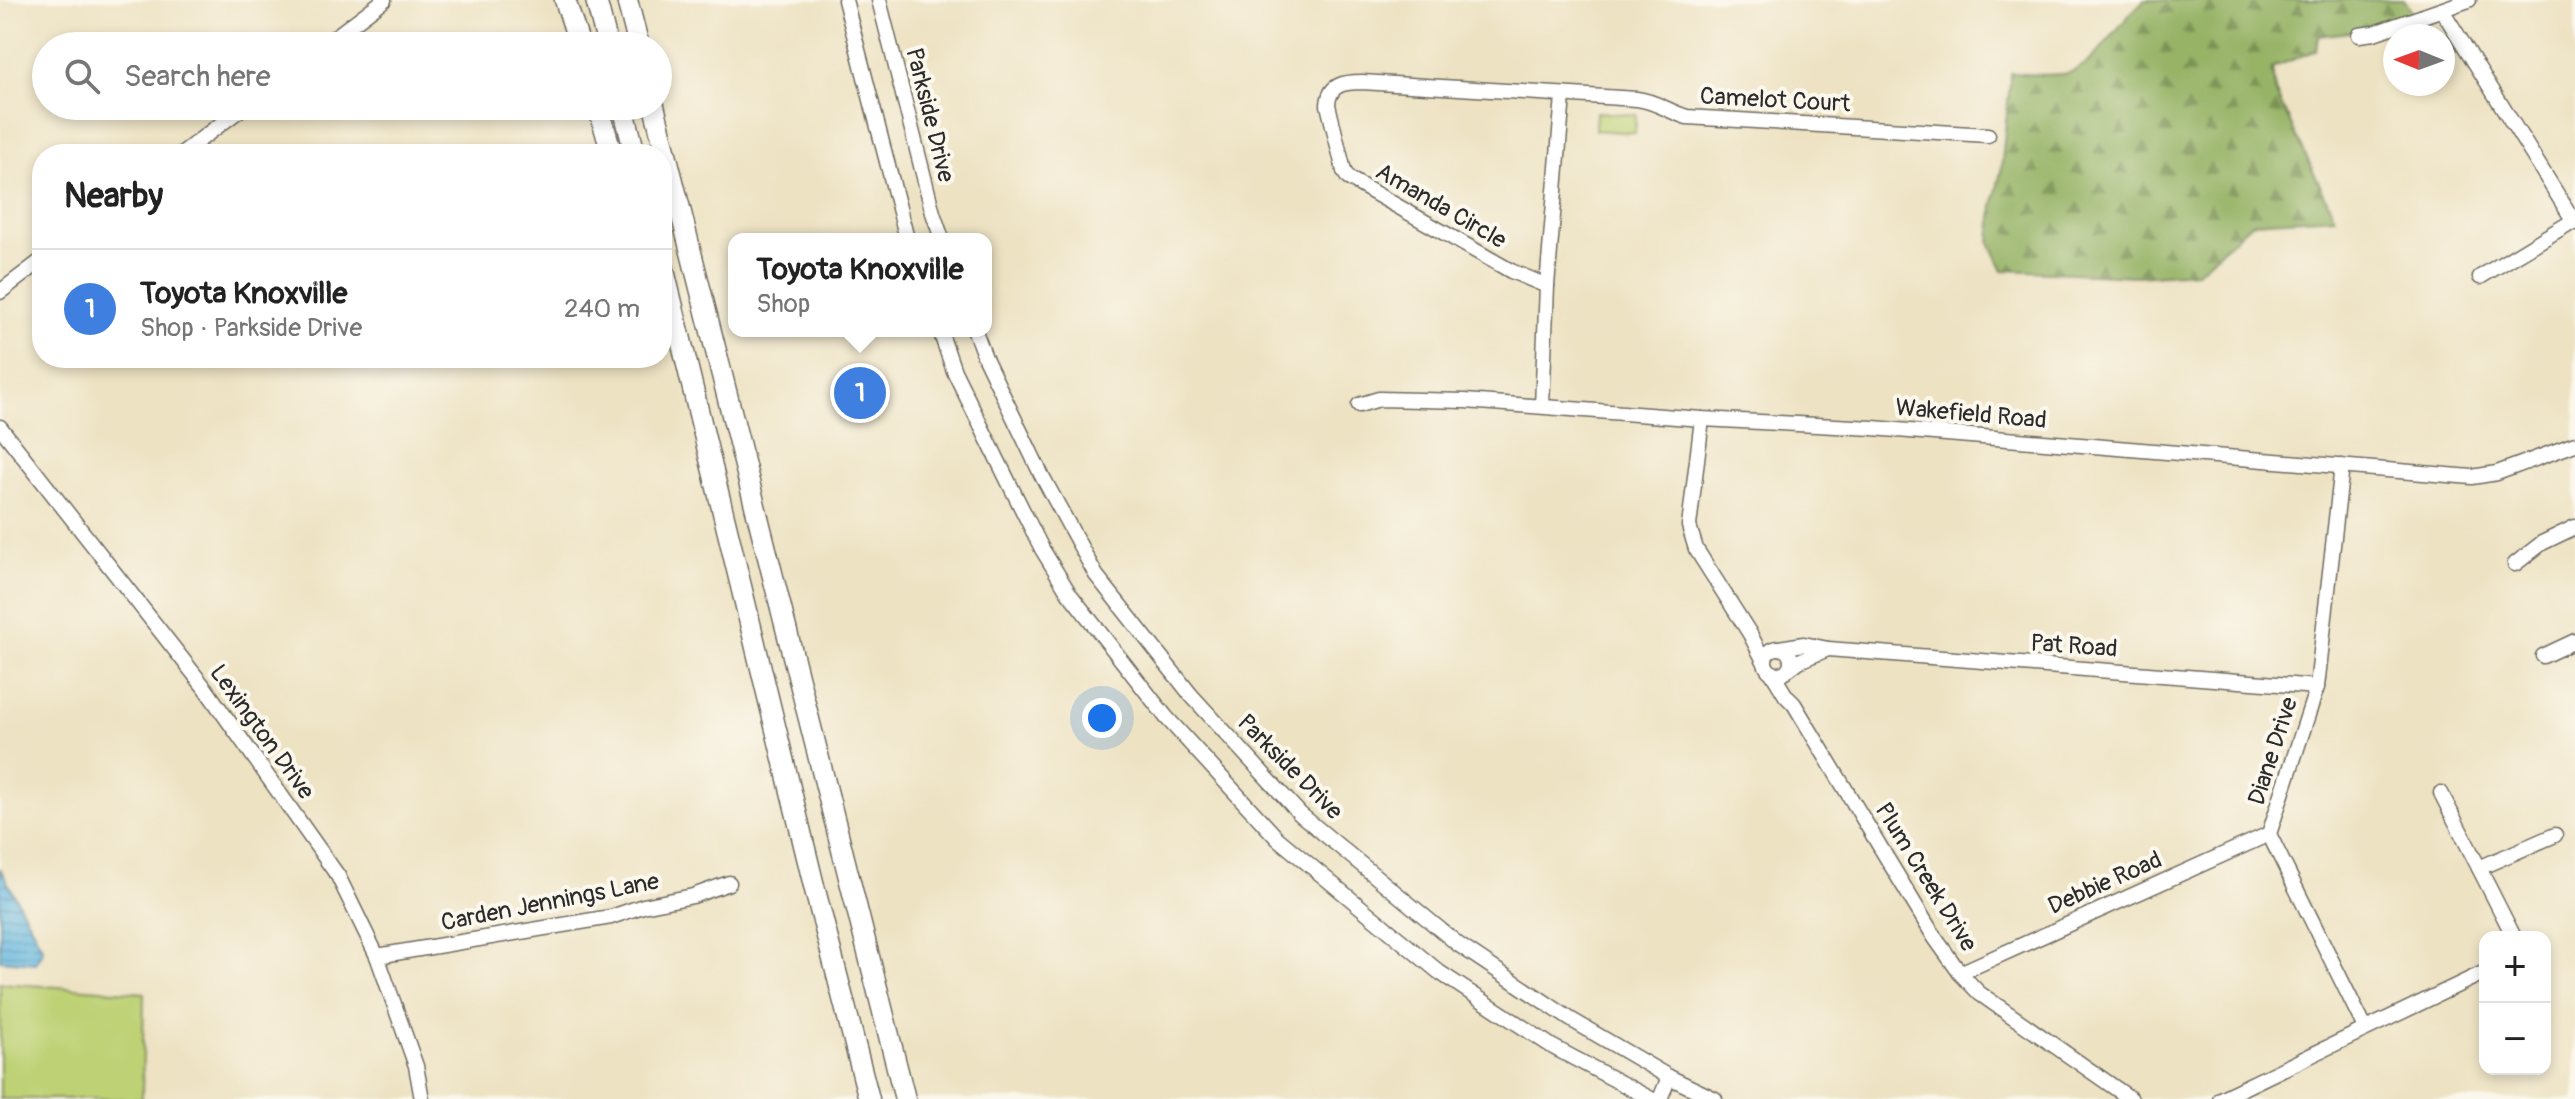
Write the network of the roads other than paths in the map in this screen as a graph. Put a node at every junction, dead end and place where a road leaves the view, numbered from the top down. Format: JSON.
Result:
{"nodes":[{"id":1,"x":384,"y":0,"type":"edge"},
{"id":2,"x":565,"y":0,"type":"edge"},
{"id":3,"x":596,"y":0,"type":"edge"},
{"id":4,"x":627,"y":0,"type":"edge"},
{"id":5,"x":845,"y":0,"type":"edge"},
{"id":6,"x":879,"y":0,"type":"edge"},
{"id":7,"x":2469,"y":0,"type":"edge"},
{"id":8,"x":2442,"y":10,"type":"junction"},
{"id":9,"x":342,"y":32,"type":"edge"},
{"id":10,"x":575,"y":32,"type":"edge"},
{"id":11,"x":604,"y":32,"type":"edge"},
{"id":12,"x":635,"y":32,"type":"edge"},
{"id":13,"x":2359,"y":35,"type":"dead end"},
{"id":14,"x":1563,"y":96,"type":"junction"},
{"id":15,"x":226,"y":120,"type":"edge"},
{"id":16,"x":602,"y":120,"type":"edge"},
{"id":17,"x":626,"y":120,"type":"edge"},
{"id":18,"x":658,"y":120,"type":"edge"},
{"id":19,"x":1988,"y":135,"type":"dead end"},
{"id":20,"x":194,"y":144,"type":"edge"},
{"id":21,"x":609,"y":144,"type":"edge"},
{"id":22,"x":632,"y":144,"type":"edge"},
{"id":23,"x":664,"y":144,"type":"edge"},
{"id":24,"x":672,"y":177,"type":"edge"},
{"id":25,"x":2574,"y":222,"type":"edge"},
{"id":26,"x":905,"y":233,"type":"edge"},
{"id":27,"x":940,"y":233,"type":"edge"},
{"id":28,"x":32,"y":268,"type":"edge"},
{"id":29,"x":2480,"y":277,"type":"dead end"},
{"id":30,"x":1547,"y":286,"type":"junction"},
{"id":31,"x":0,"y":292,"type":"edge"},
{"id":32,"x":672,"y":303,"type":"edge"},
{"id":33,"x":942,"y":337,"type":"edge"},
{"id":34,"x":977,"y":337,"type":"edge"},
{"id":35,"x":672,"y":353,"type":"edge"},
{"id":36,"x":1359,"y":405,"type":"dead end"},
{"id":37,"x":1542,"y":406,"type":"junction"},
{"id":38,"x":1702,"y":419,"type":"junction"},
{"id":39,"x":0,"y":427,"type":"edge"},
{"id":40,"x":2575,"y":444,"type":"edge"},
{"id":41,"x":2342,"y":466,"type":"junction"},
{"id":42,"x":2575,"y":527,"type":"edge"},
{"id":43,"x":731,"y":548,"type":"junction"},
{"id":44,"x":2515,"y":564,"type":"dead end"},
{"id":45,"x":1750,"y":634,"type":"junction"},
{"id":46,"x":2575,"y":641,"type":"edge"},
{"id":47,"x":1777,"y":648,"type":"junction"},
{"id":48,"x":1828,"y":649,"type":"junction"},
{"id":49,"x":2543,"y":656,"type":"dead end"},
{"id":50,"x":1779,"y":669,"type":"junction"},
{"id":51,"x":2317,"y":687,"type":"junction"},
{"id":52,"x":2441,"y":793,"type":"dead end"},
{"id":53,"x":2269,"y":834,"type":"junction"},
{"id":54,"x":2555,"y":835,"type":"dead end"},
{"id":55,"x":2479,"y":868,"type":"junction"},
{"id":56,"x":729,"y":883,"type":"dead end"},
{"id":57,"x":2511,"y":931,"type":"edge"},
{"id":58,"x":377,"y":956,"type":"junction"},
{"id":59,"x":1960,"y":973,"type":"junction"},
{"id":60,"x":2479,"y":975,"type":"edge"},
{"id":61,"x":2365,"y":1028,"type":"junction"},
{"id":62,"x":1669,"y":1077,"type":"junction"},
{"id":63,"x":1683,"y":1092,"type":"edge"},
{"id":64,"x":422,"y":1099,"type":"edge"},
{"id":65,"x":869,"y":1099,"type":"edge"},
{"id":66,"x":905,"y":1099,"type":"edge"},
{"id":67,"x":1651,"y":1099,"type":"edge"},
{"id":68,"x":1660,"y":1099,"type":"edge"},
{"id":69,"x":1715,"y":1099,"type":"edge"},
{"id":70,"x":2131,"y":1099,"type":"edge"},
{"id":71,"x":2220,"y":1099,"type":"edge"}],
"edges":[{"from":1,"to":9,"type":"street"},
{"from":2,"to":10,"type":"highway"},
{"from":3,"to":11,"type":"highway"},
{"from":4,"to":12,"type":"highway"},
{"from":5,"to":26,"type":"street"},
{"from":6,"to":27,"type":"street","name":"Parkside Drive"},
{"from":7,"to":8,"type":"street"},
{"from":8,"to":13,"type":"street"},
{"from":8,"to":25,"type":"street"},
{"from":14,"to":19,"type":"street","name":"Camelot Court"},
{"from":14,"to":30,"type":"street"},
{"from":14,"to":30,"type":"street","name":"Amanda Circle"},
{"from":15,"to":20,"type":"street"},
{"from":16,"to":21,"type":"highway"},
{"from":17,"to":22,"type":"highway"},
{"from":18,"to":23,"type":"highway"},
{"from":24,"to":66,"type":"highway"},
{"from":25,"to":29,"type":"street"},
{"from":28,"to":31,"type":"street"},
{"from":30,"to":37,"type":"street"},
{"from":32,"to":43,"type":"highway"},
{"from":33,"to":67,"type":"street"},
{"from":34,"to":62,"type":"street","name":"Parkside Drive"},
{"from":35,"to":43,"type":"highway"},
{"from":36,"to":37,"type":"street","name":"Wakefield Road"},
{"from":37,"to":38,"type":"street","name":"Wakefield Road"},
{"from":38,"to":41,"type":"street","name":"Wakefield Road"},
{"from":38,"to":45,"type":"street","name":"Plum Creek Drive"},
{"from":39,"to":58,"type":"street","name":"Lexington Drive"},
{"from":40,"to":41,"type":"street","name":"Wakefield Road"},
{"from":41,"to":51,"type":"street","name":"Diane Drive"},
{"from":42,"to":44,"type":"street"},
{"from":43,"to":65,"type":"highway"},
{"from":45,"to":47,"type":"street","name":"Plum Creek Drive"},
{"from":45,"to":50,"type":"street","name":"Plum Creek Drive"},
{"from":46,"to":49,"type":"street"},
{"from":47,"to":48,"type":"street","name":"Pat Road"},
{"from":47,"to":50,"type":"street"},
{"from":47,"to":50,"type":"street","name":"Plum Creek Drive"},
{"from":48,"to":50,"type":"street"},
{"from":48,"to":51,"type":"street","name":"Pat Road"},
{"from":50,"to":59,"type":"street","name":"Plum Creek Drive"},
{"from":51,"to":53,"type":"street","name":"Diane Drive"},
{"from":52,"to":55,"type":"street"},
{"from":53,"to":59,"type":"street","name":"Debbie Road"},
{"from":53,"to":61,"type":"street","name":"Diane Drive"},
{"from":54,"to":55,"type":"street"},
{"from":55,"to":57,"type":"street"},
{"from":56,"to":58,"type":"street","name":"Carden Jennings Lane"},
{"from":58,"to":64,"type":"street","name":"Lexington Drive"},
{"from":59,"to":70,"type":"street","name":"Plum Creek Drive"},
{"from":60,"to":61,"type":"street"},
{"from":61,"to":71,"type":"street"},
{"from":62,"to":63,"type":"street","name":"Parkside Drive"},
{"from":62,"to":68,"type":"street"},
{"from":63,"to":69,"type":"street","name":"Parkside Drive"}]}
